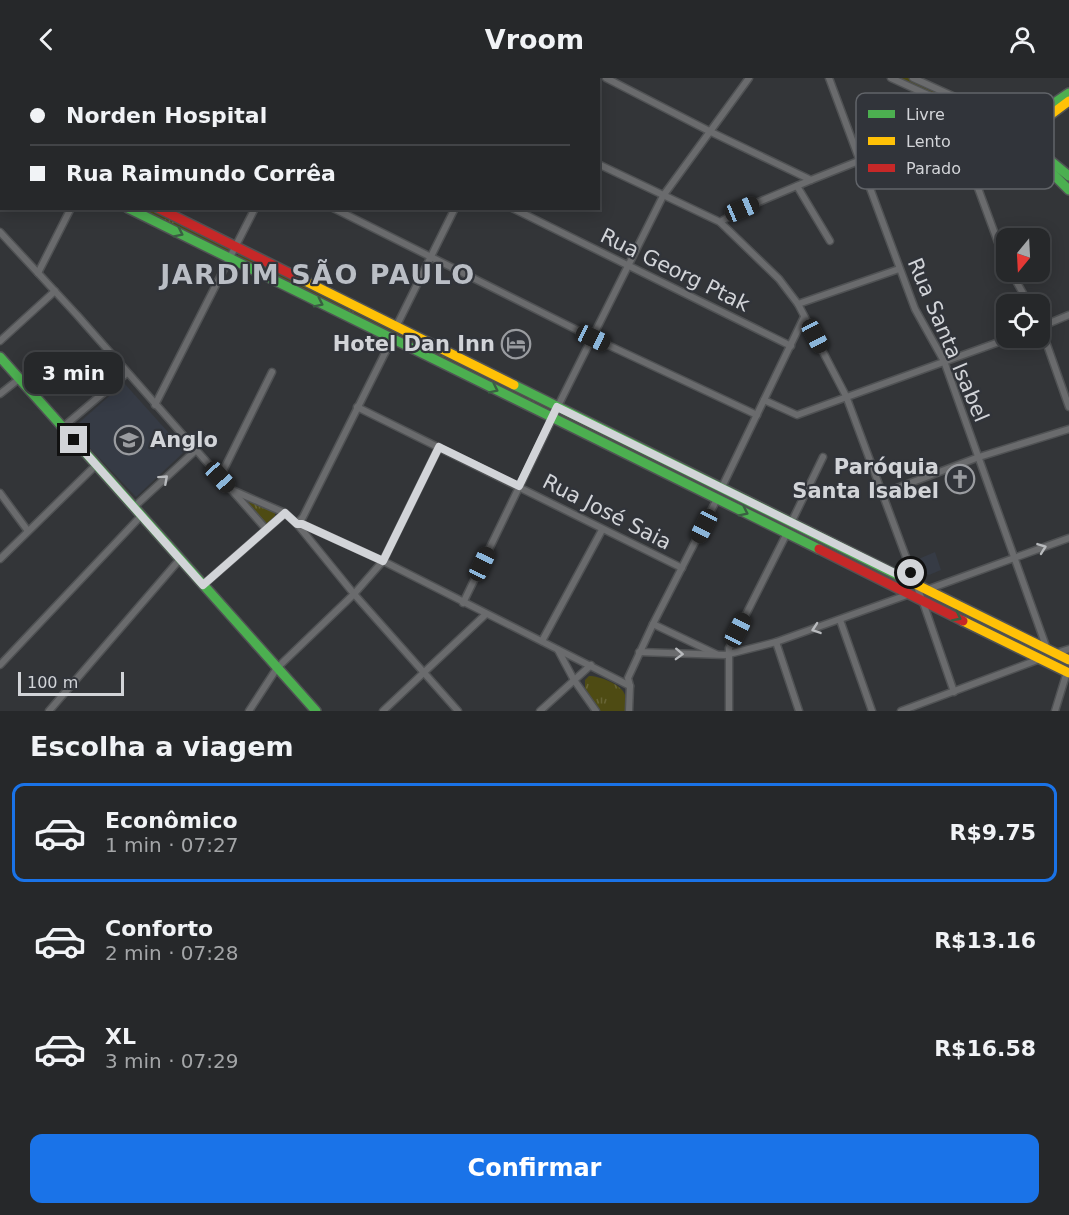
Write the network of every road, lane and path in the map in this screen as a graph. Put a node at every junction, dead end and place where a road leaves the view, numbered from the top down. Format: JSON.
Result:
{"nodes":[{"id":1,"x":606,"y":78,"type":"edge"},
{"id":2,"x":749,"y":78,"type":"edge"},
{"id":3,"x":829,"y":78,"type":"edge"},
{"id":4,"x":891,"y":78,"type":"edge"},
{"id":5,"x":913,"y":78,"type":"edge"},
{"id":6,"x":924,"y":93,"type":"edge"},
{"id":7,"x":946,"y":93,"type":"edge"},
{"id":8,"x":1069,"y":93,"type":"edge"},
{"id":9,"x":1069,"y":101,"type":"edge"},
{"id":10,"x":1054,"y":105,"type":"edge"},
{"id":11,"x":1054,"y":111,"type":"edge"},
{"id":12,"x":711,"y":132,"type":"junction"},
{"id":13,"x":856,"y":152,"type":"edge"},
{"id":14,"x":856,"y":161,"type":"edge"},
{"id":15,"x":600,"y":165,"type":"edge"},
{"id":16,"x":1054,"y":165,"type":"edge"},
{"id":17,"x":1054,"y":175,"type":"edge"},
{"id":18,"x":1069,"y":176,"type":"edge"},
{"id":19,"x":811,"y":180,"type":"junction"},
{"id":20,"x":797,"y":186,"type":"junction"},
{"id":21,"x":870,"y":189,"type":"edge"},
{"id":22,"x":978,"y":189,"type":"edge"},
{"id":23,"x":1069,"y":190,"type":"edge"},
{"id":24,"x":663,"y":196,"type":"junction"},
{"id":25,"x":69,"y":210,"type":"edge"},
{"id":26,"x":132,"y":210,"type":"edge"},
{"id":27,"x":162,"y":210,"type":"edge"},
{"id":28,"x":254,"y":210,"type":"edge"},
{"id":29,"x":337,"y":210,"type":"edge"},
{"id":30,"x":454,"y":210,"type":"edge"},
{"id":31,"x":516,"y":210,"type":"edge"},
{"id":32,"x":720,"y":222,"type":"junction"},
{"id":33,"x":0,"y":232,"type":"edge"},
{"id":34,"x":996,"y":237,"type":"edge"},
{"id":35,"x":830,"y":241,"type":"dead end"},
{"id":36,"x":235,"y":246,"type":"junction"},
{"id":37,"x":431,"y":256,"type":"junction"},
{"id":38,"x":229,"y":259,"type":"junction"},
{"id":39,"x":628,"y":266,"type":"junction"},
{"id":40,"x":900,"y":269,"type":"junction"},
{"id":41,"x":38,"y":273,"type":"junction"},
{"id":42,"x":55,"y":291,"type":"junction"},
{"id":43,"x":798,"y":304,"type":"junction"},
{"id":44,"x":1069,"y":315,"type":"edge"},
{"id":45,"x":804,"y":317,"type":"junction"},
{"id":46,"x":1050,"y":322,"type":"edge"},
{"id":47,"x":396,"y":327,"type":"junction"},
{"id":48,"x":593,"y":338,"type":"junction"},
{"id":49,"x":392,"y":339,"type":"junction"},
{"id":50,"x":0,"y":341,"type":"edge"},
{"id":51,"x":996,"y":343,"type":"edge"},
{"id":52,"x":791,"y":346,"type":"junction"},
{"id":53,"x":1048,"y":348,"type":"edge"},
{"id":54,"x":0,"y":357,"type":"edge"},
{"id":55,"x":944,"y":361,"type":"junction"},
{"id":56,"x":272,"y":372,"type":"dead end"},
{"id":57,"x":127,"y":373,"type":"junction"},
{"id":58,"x":20,"y":379,"type":"junction"},
{"id":59,"x":0,"y":394,"type":"edge"},
{"id":60,"x":846,"y":396,"type":"junction"},
{"id":61,"x":764,"y":400,"type":"junction"},
{"id":62,"x":155,"y":405,"type":"junction"},
{"id":63,"x":357,"y":407,"type":"junction"},
{"id":64,"x":557,"y":407,"type":"junction"},
{"id":65,"x":1069,"y":407,"type":"edge"},
{"id":66,"x":757,"y":415,"type":"junction"},
{"id":67,"x":552,"y":418,"type":"junction"},
{"id":68,"x":63,"y":427,"type":"junction"},
{"id":69,"x":1069,"y":429,"type":"edge"},
{"id":70,"x":439,"y":447,"type":"junction"},
{"id":71,"x":195,"y":451,"type":"junction"},
{"id":72,"x":823,"y":457,"type":"dead end"},
{"id":73,"x":979,"y":457,"type":"junction"},
{"id":74,"x":96,"y":465,"type":"junction"},
{"id":75,"x":220,"y":477,"type":"junction"},
{"id":76,"x":519,"y":486,"type":"junction"},
{"id":77,"x":722,"y":487,"type":"junction"},
{"id":78,"x":232,"y":490,"type":"junction"},
{"id":79,"x":0,"y":493,"type":"edge"},
{"id":80,"x":881,"y":494,"type":"junction"},
{"id":81,"x":717,"y":499,"type":"junction"},
{"id":82,"x":134,"y":507,"type":"junction"},
{"id":83,"x":285,"y":513,"type":"junction"},
{"id":84,"x":141,"y":516,"type":"junction"},
{"id":85,"x":792,"y":521,"type":"junction"},
{"id":86,"x":297,"y":524,"type":"junction"},
{"id":87,"x":266,"y":530,"type":"junction"},
{"id":88,"x":602,"y":530,"type":"junction"},
{"id":89,"x":28,"y":531,"type":"junction"},
{"id":90,"x":787,"y":533,"type":"junction"},
{"id":91,"x":1069,"y":538,"type":"edge"},
{"id":92,"x":1015,"y":558,"type":"junction"},
{"id":93,"x":0,"y":559,"type":"edge"},
{"id":94,"x":180,"y":559,"type":"junction"},
{"id":95,"x":383,"y":561,"type":"junction"},
{"id":96,"x":682,"y":568,"type":"junction"},
{"id":97,"x":203,"y":585,"type":"junction"},
{"id":98,"x":918,"y":592,"type":"junction"},
{"id":99,"x":354,"y":594,"type":"junction"},
{"id":100,"x":463,"y":603,"type":"junction"},
{"id":101,"x":486,"y":614,"type":"junction"},
{"id":102,"x":840,"y":620,"type":"junction"},
{"id":103,"x":653,"y":624,"type":"junction"},
{"id":104,"x":542,"y":641,"type":"junction"},
{"id":105,"x":776,"y":642,"type":"junction"},
{"id":106,"x":557,"y":649,"type":"junction"},
{"id":107,"x":1069,"y":649,"type":"edge"},
{"id":108,"x":1052,"y":651,"type":"junction"},
{"id":109,"x":639,"y":652,"type":"junction"},
{"id":110,"x":729,"y":654,"type":"junction"},
{"id":111,"x":719,"y":655,"type":"junction"},
{"id":112,"x":1041,"y":659,"type":"junction"},
{"id":113,"x":1069,"y":660,"type":"edge"},
{"id":114,"x":0,"y":664,"type":"edge"},
{"id":115,"x":591,"y":665,"type":"junction"},
{"id":116,"x":277,"y":668,"type":"junction"},
{"id":117,"x":425,"y":673,"type":"junction"},
{"id":118,"x":1068,"y":673,"type":"edge"},
{"id":119,"x":574,"y":680,"type":"junction"},
{"id":120,"x":630,"y":686,"type":"junction"},
{"id":121,"x":954,"y":692,"type":"junction"},
{"id":122,"x":909,"y":710,"type":"edge"},
{"id":123,"x":49,"y":711,"type":"edge"},
{"id":124,"x":249,"y":711,"type":"edge"},
{"id":125,"x":316,"y":711,"type":"edge"},
{"id":126,"x":383,"y":711,"type":"edge"},
{"id":127,"x":458,"y":711,"type":"edge"},
{"id":128,"x":540,"y":711,"type":"edge"},
{"id":129,"x":596,"y":711,"type":"edge"},
{"id":130,"x":628,"y":711,"type":"edge"},
{"id":131,"x":729,"y":711,"type":"edge"},
{"id":132,"x":799,"y":711,"type":"edge"},
{"id":133,"x":872,"y":711,"type":"edge"},
{"id":134,"x":901,"y":711,"type":"edge"},
{"id":135,"x":1055,"y":711,"type":"edge"}],
"edges":[{"from":1,"to":12,"type":"street"},
{"from":2,"to":12,"type":"street"},
{"from":3,"to":13,"type":"street","name":"Rua Santa Isabel"},
{"from":4,"to":6,"type":"street"},
{"from":5,"to":7,"type":"street"},
{"from":8,"to":10,"type":"main road"},
{"from":9,"to":11,"type":"main road"},
{"from":12,"to":19,"type":"street"},
{"from":12,"to":24,"type":"street"},
{"from":14,"to":19,"type":"street"},
{"from":15,"to":24,"type":"street"},
{"from":16,"to":18,"type":"main road"},
{"from":17,"to":23,"type":"main road"},
{"from":19,"to":20,"type":"street"},
{"from":20,"to":32,"type":"street"},
{"from":20,"to":35,"type":"street"},
{"from":21,"to":40,"type":"street","name":"Rua Santa Isabel"},
{"from":22,"to":34,"type":"street"},
{"from":24,"to":32,"type":"street"},
{"from":24,"to":39,"type":"street"},
{"from":25,"to":41,"type":"street"},
{"from":26,"to":38,"type":"main road","one_way":true},
{"from":27,"to":36,"type":"main road"},
{"from":28,"to":36,"type":"street"},
{"from":29,"to":37,"type":"street"},
{"from":30,"to":37,"type":"street"},
{"from":31,"to":39,"type":"street","name":"Rua Georg Ptak"},
{"from":32,"to":43,"type":"street"},
{"from":33,"to":41,"type":"street"},
{"from":36,"to":38,"type":"street"},
{"from":36,"to":47,"type":"main road"},
{"from":37,"to":47,"type":"street"},
{"from":37,"to":48,"type":"street"},
{"from":38,"to":49,"type":"main road","one_way":true},
{"from":38,"to":62,"type":"street"},
{"from":39,"to":48,"type":"street"},
{"from":39,"to":52,"type":"street","name":"Rua Georg Ptak"},
{"from":40,"to":43,"type":"street"},
{"from":40,"to":55,"type":"street","name":"Rua Santa Isabel"},
{"from":41,"to":42,"type":"street"},
{"from":42,"to":50,"type":"street"},
{"from":42,"to":57,"type":"street"},
{"from":43,"to":45,"type":"street"},
{"from":44,"to":46,"type":"street"},
{"from":45,"to":52,"type":"street"},
{"from":45,"to":60,"type":"street"},
{"from":47,"to":64,"type":"main road"},
{"from":48,"to":64,"type":"street"},
{"from":48,"to":66,"type":"street"},
{"from":49,"to":63,"type":"street"},
{"from":49,"to":67,"type":"main road","one_way":true},
{"from":51,"to":55,"type":"street"},
{"from":52,"to":61,"type":"street"},
{"from":53,"to":65,"type":"street"},
{"from":54,"to":58,"type":"main road"},
{"from":55,"to":60,"type":"street"},
{"from":55,"to":73,"type":"street","name":"Rua Santa Isabel"},
{"from":56,"to":75,"type":"street"},
{"from":57,"to":62,"type":"street"},
{"from":57,"to":68,"type":"street"},
{"from":58,"to":59,"type":"street"},
{"from":58,"to":68,"type":"main road"},
{"from":60,"to":61,"type":"street"},
{"from":60,"to":80,"type":"street"},
{"from":61,"to":66,"type":"street"},
{"from":62,"to":71,"type":"street"},
{"from":63,"to":70,"type":"street","name":"Rua José Saia"},
{"from":63,"to":86,"type":"street"},
{"from":64,"to":67,"type":"street"},
{"from":64,"to":77,"type":"main road"},
{"from":66,"to":77,"type":"street"},
{"from":67,"to":76,"type":"street"},
{"from":67,"to":81,"type":"main road"},
{"from":68,"to":74,"type":"main road"},
{"from":69,"to":73,"type":"street"},
{"from":70,"to":76,"type":"street","name":"Rua José Saia"},
{"from":70,"to":95,"type":"street"},
{"from":71,"to":75,"type":"street"},
{"from":82,"to":71,"type":"street","one_way":true},
{"from":72,"to":85,"type":"street"},
{"from":73,"to":80,"type":"street"},
{"from":73,"to":92,"type":"street","name":"Rua Santa Isabel"},
{"from":74,"to":82,"type":"main road"},
{"from":74,"to":89,"type":"street"},
{"from":75,"to":78,"type":"street"},
{"from":76,"to":88,"type":"street","name":"Rua José Saia"},
{"from":76,"to":100,"type":"street"},
{"from":77,"to":85,"type":"main road"},
{"from":78,"to":83,"type":"street"},
{"from":78,"to":87,"type":"street"},
{"from":79,"to":89,"type":"street"},
{"from":80,"to":98,"type":"street"},
{"from":81,"to":90,"type":"main road","one_way":true},
{"from":81,"to":96,"type":"street"},
{"from":82,"to":84,"type":"main road"},
{"from":83,"to":86,"type":"street"},
{"from":83,"to":87,"type":"street"},
{"from":84,"to":94,"type":"main road"},
{"from":84,"to":114,"type":"street"},
{"from":85,"to":98,"type":"main road"},
{"from":86,"to":95,"type":"street"},
{"from":86,"to":99,"type":"street"},
{"from":87,"to":97,"type":"street"},
{"from":88,"to":96,"type":"street","name":"Rua José Saia"},
{"from":88,"to":104,"type":"street"},
{"from":89,"to":93,"type":"street"},
{"from":90,"to":98,"type":"main road"},
{"from":90,"to":110,"type":"street"},
{"from":92,"to":91,"type":"street","one_way":true},
{"from":92,"to":98,"type":"street"},
{"from":92,"to":108,"type":"street","name":"Rua Santa Isabel"},
{"from":94,"to":97,"type":"main road"},
{"from":94,"to":123,"type":"street"},
{"from":95,"to":99,"type":"street"},
{"from":95,"to":100,"type":"street"},
{"from":96,"to":103,"type":"street"},
{"from":97,"to":116,"type":"main road"},
{"from":98,"to":102,"type":"street"},
{"from":98,"to":108,"type":"main road"},
{"from":98,"to":112,"type":"main road","one_way":true},
{"from":98,"to":121,"type":"street"},
{"from":99,"to":116,"type":"street"},
{"from":99,"to":117,"type":"street"},
{"from":100,"to":101,"type":"street"},
{"from":101,"to":104,"type":"street"},
{"from":101,"to":117,"type":"street"},
{"from":102,"to":105,"type":"street","one_way":true},
{"from":102,"to":133,"type":"street"},
{"from":103,"to":109,"type":"street"},
{"from":103,"to":111,"type":"street"},
{"from":104,"to":106,"type":"street"},
{"from":105,"to":110,"type":"street"},
{"from":105,"to":132,"type":"street"},
{"from":106,"to":115,"type":"street"},
{"from":106,"to":119,"type":"street"},
{"from":107,"to":108,"type":"street"},
{"from":108,"to":113,"type":"main road"},
{"from":109,"to":111,"type":"street","one_way":true},
{"from":109,"to":120,"type":"street"},
{"from":110,"to":111,"type":"street"},
{"from":110,"to":131,"type":"street"},
{"from":112,"to":118,"type":"main road"},
{"from":112,"to":121,"type":"street"},
{"from":115,"to":119,"type":"street"},
{"from":115,"to":120,"type":"street"},
{"from":116,"to":124,"type":"street"},
{"from":116,"to":125,"type":"main road"},
{"from":117,"to":126,"type":"street"},
{"from":117,"to":127,"type":"street"},
{"from":118,"to":135,"type":"street"},
{"from":119,"to":128,"type":"street"},
{"from":119,"to":129,"type":"street"},
{"from":120,"to":130,"type":"street"},
{"from":121,"to":122,"type":"street"},
{"from":122,"to":134,"type":"street"}]}
